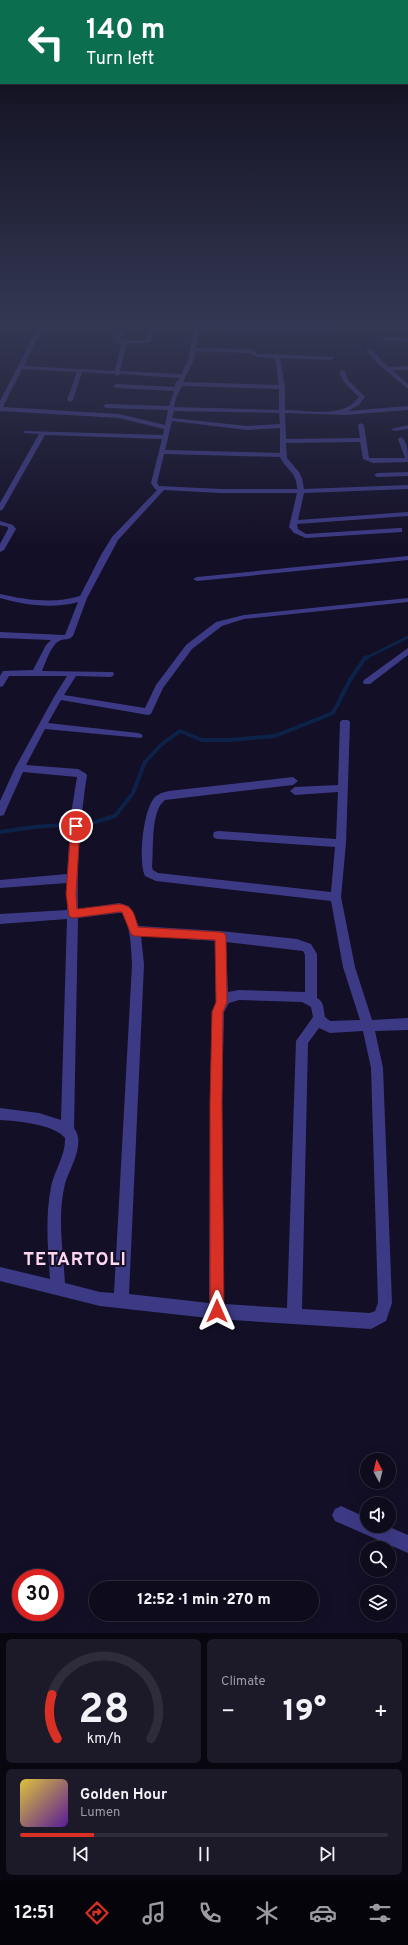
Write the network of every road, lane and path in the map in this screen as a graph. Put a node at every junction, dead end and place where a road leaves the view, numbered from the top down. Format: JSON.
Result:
{"nodes":[{"id":1,"x":5,"y":398,"type":"edge"},
{"id":2,"x":174,"y":398,"type":"edge"},
{"id":3,"x":282,"y":398,"type":"edge"},
{"id":4,"x":361,"y":398,"type":"edge"},
{"id":5,"x":106,"y":406,"type":"dead end"},
{"id":6,"x":0,"y":408,"type":"edge"},
{"id":7,"x":171,"y":408,"type":"junction"},
{"id":8,"x":408,"y":408,"type":"edge"},
{"id":9,"x":282,"y":413,"type":"junction"},
{"id":10,"x":340,"y":413,"type":"junction"},
{"id":11,"x":169,"y":419,"type":"junction"},
{"id":12,"x":361,"y":425,"type":"dead end"},
{"id":13,"x":283,"y":426,"type":"junction"},
{"id":14,"x":408,"y":427,"type":"edge"},
{"id":15,"x":168,"y":428,"type":"junction"},
{"id":16,"x":394,"y":429,"type":"dead end"},
{"id":17,"x":26,"y":432,"type":"dead end"},
{"id":18,"x":43,"y":433,"type":"junction"},
{"id":19,"x":166,"y":437,"type":"junction"},
{"id":20,"x":401,"y":439,"type":"dead end"},
{"id":21,"x":362,"y":440,"type":"junction"},
{"id":22,"x":283,"y":441,"type":"junction"},
{"id":23,"x":162,"y":452,"type":"junction"},
{"id":24,"x":284,"y":455,"type":"junction"},
{"id":25,"x":408,"y":460,"type":"edge"},
{"id":26,"x":408,"y":474,"type":"edge"},
{"id":27,"x":377,"y":475,"type":"dead end"},
{"id":28,"x":408,"y":487,"type":"edge"},
{"id":29,"x":162,"y":489,"type":"junction"},
{"id":30,"x":301,"y":491,"type":"junction"},
{"id":31,"x":0,"y":509,"type":"edge"},
{"id":32,"x":408,"y":514,"type":"edge"},
{"id":33,"x":294,"y":522,"type":"junction"},
{"id":34,"x":0,"y":523,"type":"edge"},
{"id":35,"x":399,"y":530,"type":"dead end"},
{"id":36,"x":0,"y":550,"type":"edge"},
{"id":37,"x":408,"y":558,"type":"edge"},
{"id":38,"x":197,"y":579,"type":"dead end"},
{"id":39,"x":0,"y":596,"type":"edge"},
{"id":40,"x":83,"y":598,"type":"junction"},
{"id":41,"x":408,"y":600,"type":"edge"},
{"id":42,"x":0,"y":635,"type":"edge"},
{"id":43,"x":58,"y":639,"type":"junction"},
{"id":44,"x":408,"y":651,"type":"edge"},
{"id":45,"x":3,"y":673,"type":"edge"},
{"id":46,"x":36,"y":674,"type":"junction"},
{"id":47,"x":73,"y":674,"type":"junction"},
{"id":48,"x":110,"y":674,"type":"dead end"},
{"id":49,"x":367,"y":682,"type":"dead end"},
{"id":50,"x":0,"y":684,"type":"edge"},
{"id":51,"x":58,"y":697,"type":"junction"},
{"id":52,"x":344,"y":722,"type":"dead end"},
{"id":53,"x":43,"y":726,"type":"junction"},
{"id":54,"x":138,"y":736,"type":"dead end"},
{"id":55,"x":20,"y":768,"type":"junction"},
{"id":56,"x":343,"y":788,"type":"junction"},
{"id":57,"x":0,"y":812,"type":"edge"},
{"id":58,"x":218,"y":835,"type":"dead end"},
{"id":59,"x":341,"y":843,"type":"junction"},
{"id":60,"x":72,"y":878,"type":"junction"},
{"id":61,"x":0,"y":884,"type":"edge"},
{"id":62,"x":336,"y":897,"type":"junction"},
{"id":63,"x":73,"y":914,"type":"junction"},
{"id":64,"x":0,"y":919,"type":"edge"},
{"id":65,"x":134,"y":931,"type":"junction"},
{"id":66,"x":220,"y":936,"type":"junction"},
{"id":67,"x":311,"y":1000,"type":"junction"},
{"id":68,"x":222,"y":1002,"type":"junction"},
{"id":69,"x":319,"y":1019,"type":"junction"},
{"id":70,"x":408,"y":1024,"type":"edge"},
{"id":71,"x":368,"y":1025,"type":"junction"},
{"id":72,"x":0,"y":1114,"type":"edge"},
{"id":73,"x":67,"y":1129,"type":"junction"},
{"id":74,"x":0,"y":1274,"type":"edge"},
{"id":75,"x":58,"y":1288,"type":"junction"},
{"id":76,"x":121,"y":1301,"type":"junction"},
{"id":77,"x":217,"y":1311,"type":"junction"},
{"id":78,"x":294,"y":1316,"type":"junction"},
{"id":79,"x":341,"y":1515,"type":"dead end"},
{"id":80,"x":408,"y":1544,"type":"edge"}],
"edges":[{"from":1,"to":6,"type":"street"},
{"from":2,"to":7,"type":"street"},
{"from":3,"to":9,"type":"street"},
{"from":4,"to":10,"type":"street"},
{"from":5,"to":7,"type":"street"},
{"from":6,"to":15,"type":"street"},
{"from":7,"to":9,"type":"street"},
{"from":7,"to":11,"type":"street"},
{"from":8,"to":10,"type":"street"},
{"from":9,"to":10,"type":"street"},
{"from":9,"to":13,"type":"street"},
{"from":11,"to":13,"type":"street"},
{"from":11,"to":15,"type":"street"},
{"from":12,"to":21,"type":"street"},
{"from":13,"to":22,"type":"street"},
{"from":14,"to":16,"type":"street"},
{"from":15,"to":19,"type":"street"},
{"from":17,"to":18,"type":"street"},
{"from":18,"to":19,"type":"street"},
{"from":18,"to":31,"type":"street"},
{"from":19,"to":23,"type":"street"},
{"from":20,"to":25,"type":"street"},
{"from":21,"to":22,"type":"street"},
{"from":21,"to":25,"type":"street"},
{"from":22,"to":24,"type":"street"},
{"from":23,"to":24,"type":"street"},
{"from":23,"to":29,"type":"street"},
{"from":24,"to":30,"type":"street"},
{"from":26,"to":27,"type":"street"},
{"from":28,"to":30,"type":"street"},
{"from":29,"to":30,"type":"street"},
{"from":29,"to":40,"type":"street"},
{"from":30,"to":33,"type":"street"},
{"from":32,"to":33,"type":"street"},
{"from":33,"to":35,"type":"street"},
{"from":34,"to":36,"type":"street"},
{"from":37,"to":38,"type":"street"},
{"from":39,"to":40,"type":"street"},
{"from":40,"to":43,"type":"street"},
{"from":41,"to":51,"type":"street"},
{"from":42,"to":43,"type":"street"},
{"from":43,"to":46,"type":"street"},
{"from":44,"to":49,"type":"street"},
{"from":45,"to":46,"type":"street"},
{"from":45,"to":50,"type":"street"},
{"from":46,"to":47,"type":"street"},
{"from":47,"to":48,"type":"street"},
{"from":47,"to":51,"type":"street"},
{"from":51,"to":53,"type":"street"},
{"from":52,"to":56,"type":"street"},
{"from":53,"to":54,"type":"street"},
{"from":53,"to":55,"type":"street"},
{"from":55,"to":57,"type":"street"},
{"from":55,"to":60,"type":"street"},
{"from":56,"to":59,"type":"street"},
{"from":56,"to":62,"type":"street"},
{"from":58,"to":59,"type":"street"},
{"from":59,"to":62,"type":"street"},
{"from":60,"to":61,"type":"street"},
{"from":60,"to":63,"type":"street"},
{"from":62,"to":71,"type":"street"},
{"from":63,"to":64,"type":"street"},
{"from":63,"to":65,"type":"street"},
{"from":63,"to":73,"type":"street"},
{"from":65,"to":66,"type":"street"},
{"from":65,"to":76,"type":"street"},
{"from":66,"to":67,"type":"street"},
{"from":66,"to":68,"type":"street"},
{"from":67,"to":68,"type":"street"},
{"from":67,"to":69,"type":"street"},
{"from":68,"to":77,"type":"street"},
{"from":69,"to":71,"type":"street"},
{"from":69,"to":78,"type":"street"},
{"from":70,"to":71,"type":"street"},
{"from":71,"to":78,"type":"street"},
{"from":72,"to":73,"type":"street"},
{"from":73,"to":75,"type":"street"},
{"from":74,"to":75,"type":"street"},
{"from":75,"to":76,"type":"street"},
{"from":76,"to":77,"type":"street"},
{"from":77,"to":78,"type":"street"},
{"from":79,"to":80,"type":"street"}]}
